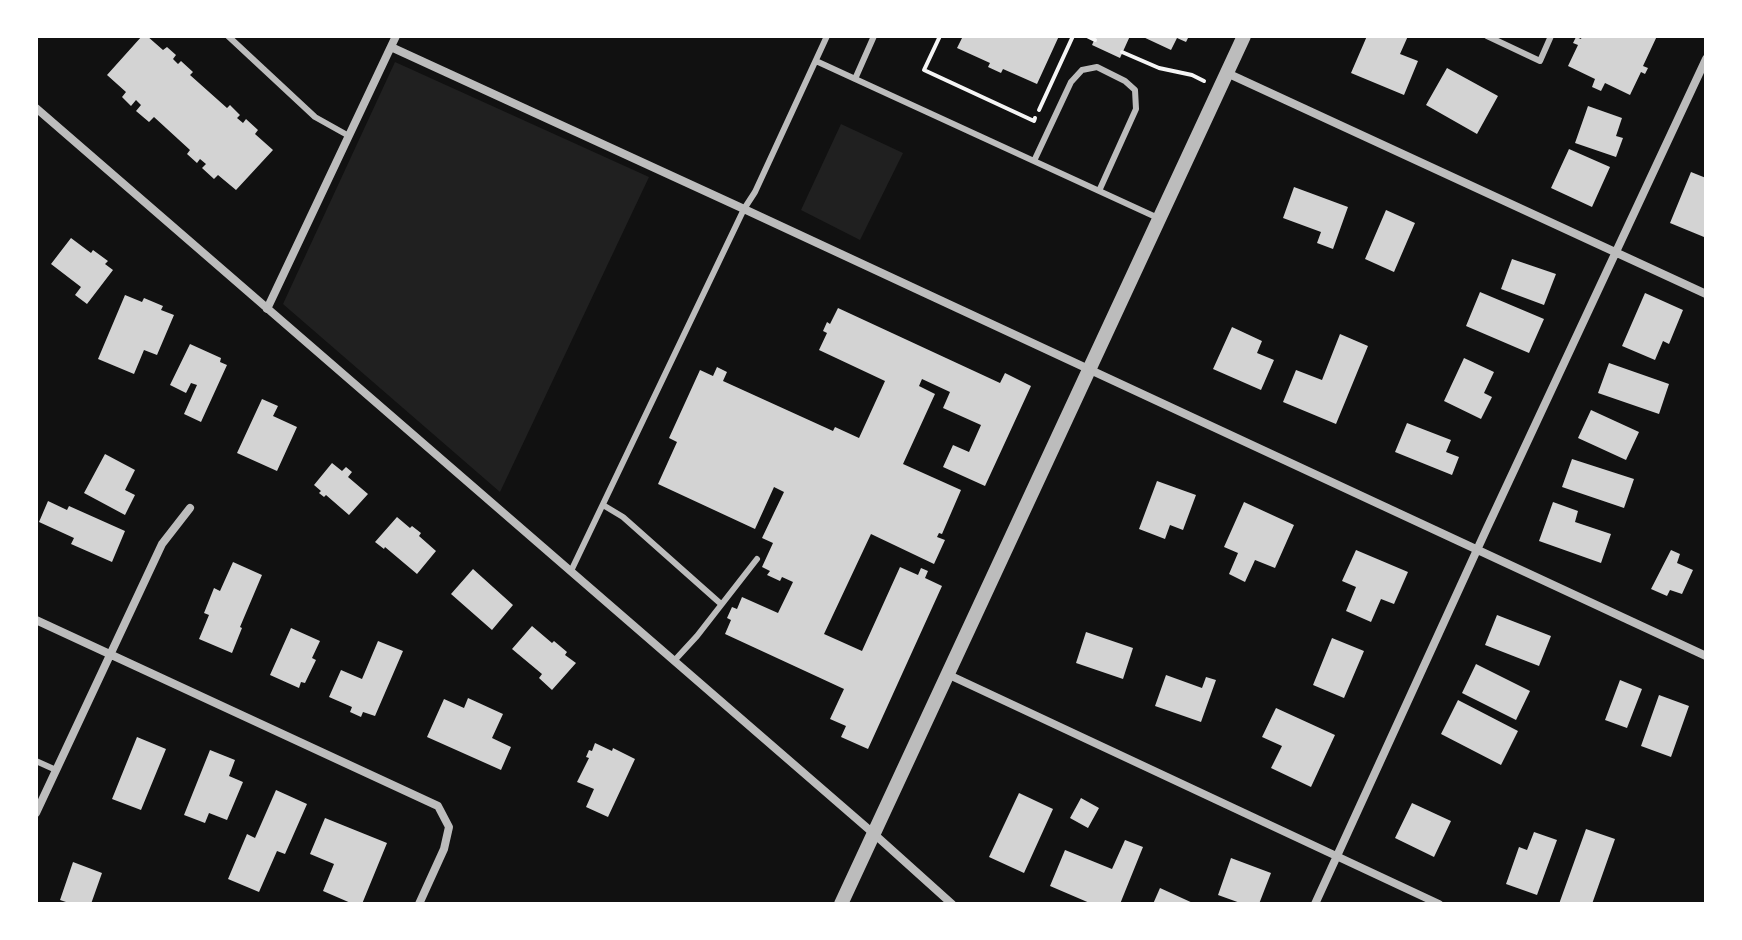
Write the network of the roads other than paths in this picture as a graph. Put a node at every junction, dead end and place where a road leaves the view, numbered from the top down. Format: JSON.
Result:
{"nodes":[{"id":1,"x":228,"y":36,"type":"edge"},
{"id":2,"x":396,"y":36,"type":"edge"},
{"id":3,"x":827,"y":36,"type":"edge"},
{"id":4,"x":874,"y":36,"type":"edge"},
{"id":5,"x":1244,"y":36,"type":"edge"},
{"id":6,"x":1487,"y":36,"type":"edge"},
{"id":7,"x":1551,"y":36,"type":"edge"},
{"id":8,"x":391,"y":47,"type":"junction"},
{"id":9,"x":1706,"y":59,"type":"edge"},
{"id":10,"x":816,"y":61,"type":"junction"},
{"id":11,"x":1227,"y":73,"type":"junction"},
{"id":12,"x":855,"y":79,"type":"junction"},
{"id":13,"x":36,"y":108,"type":"edge"},
{"id":14,"x":349,"y":136,"type":"junction"},
{"id":15,"x":1034,"y":161,"type":"junction"},
{"id":16,"x":1099,"y":191,"type":"junction"},
{"id":17,"x":744,"y":209,"type":"junction"},
{"id":18,"x":1158,"y":219,"type":"junction"},
{"id":19,"x":1616,"y":253,"type":"junction"},
{"id":20,"x":1706,"y":294,"type":"edge"},
{"id":21,"x":267,"y":309,"type":"junction"},
{"id":22,"x":1088,"y":371,"type":"junction"},
{"id":23,"x":603,"y":505,"type":"junction"},
{"id":24,"x":190,"y":508,"type":"dead end"},
{"id":25,"x":1478,"y":549,"type":"junction"},
{"id":26,"x":757,"y":559,"type":"dead end"},
{"id":27,"x":571,"y":571,"type":"junction"},
{"id":28,"x":721,"y":604,"type":"junction"},
{"id":29,"x":36,"y":620,"type":"edge"},
{"id":30,"x":111,"y":654,"type":"junction"},
{"id":31,"x":1706,"y":656,"type":"edge"},
{"id":32,"x":674,"y":661,"type":"junction"},
{"id":33,"x":947,"y":674,"type":"junction"},
{"id":34,"x":36,"y":761,"type":"edge"},
{"id":35,"x":56,"y":770,"type":"junction"},
{"id":36,"x":36,"y":813,"type":"edge"},
{"id":37,"x":873,"y":833,"type":"junction"},
{"id":38,"x":1337,"y":857,"type":"junction"},
{"id":39,"x":419,"y":904,"type":"edge"},
{"id":40,"x":841,"y":904,"type":"edge"},
{"id":41,"x":952,"y":904,"type":"edge"},
{"id":42,"x":1315,"y":904,"type":"edge"},
{"id":43,"x":1439,"y":904,"type":"edge"}],
"edges":[{"from":1,"to":14,"type":"lane"},
{"from":2,"to":8,"type":"street"},
{"from":3,"to":10,"type":"lane"},
{"from":4,"to":12,"type":"lane"},
{"from":5,"to":11,"type":"street"},
{"from":6,"to":7,"type":"lane"},
{"from":8,"to":14,"type":"street"},
{"from":8,"to":17,"type":"street"},
{"from":9,"to":19,"type":"street"},
{"from":10,"to":12,"type":"lane"},
{"from":10,"to":17,"type":"lane"},
{"from":11,"to":18,"type":"street"},
{"from":11,"to":19,"type":"street"},
{"from":12,"to":15,"type":"lane"},
{"from":13,"to":21,"type":"street"},
{"from":14,"to":21,"type":"street"},
{"from":15,"to":16,"type":"lane"},
{"from":15,"to":16,"type":"lane"},
{"from":16,"to":18,"type":"lane"},
{"from":17,"to":22,"type":"street"},
{"from":17,"to":23,"type":"lane"},
{"from":18,"to":22,"type":"street"},
{"from":19,"to":20,"type":"street"},
{"from":19,"to":25,"type":"street"},
{"from":21,"to":27,"type":"street"},
{"from":22,"to":25,"type":"street"},
{"from":22,"to":33,"type":"street"},
{"from":23,"to":27,"type":"lane"},
{"from":23,"to":28,"type":"lane"},
{"from":24,"to":30,"type":"street"},
{"from":25,"to":31,"type":"street"},
{"from":25,"to":38,"type":"street"},
{"from":26,"to":28,"type":"lane"},
{"from":27,"to":32,"type":"street"},
{"from":28,"to":32,"type":"lane"},
{"from":29,"to":30,"type":"street"},
{"from":30,"to":35,"type":"street"},
{"from":30,"to":39,"type":"street"},
{"from":32,"to":37,"type":"street"},
{"from":33,"to":37,"type":"street"},
{"from":33,"to":38,"type":"street"},
{"from":34,"to":35,"type":"lane"},
{"from":35,"to":36,"type":"street"},
{"from":37,"to":40,"type":"street"},
{"from":37,"to":41,"type":"street"},
{"from":38,"to":42,"type":"street"},
{"from":38,"to":43,"type":"street"}]}
